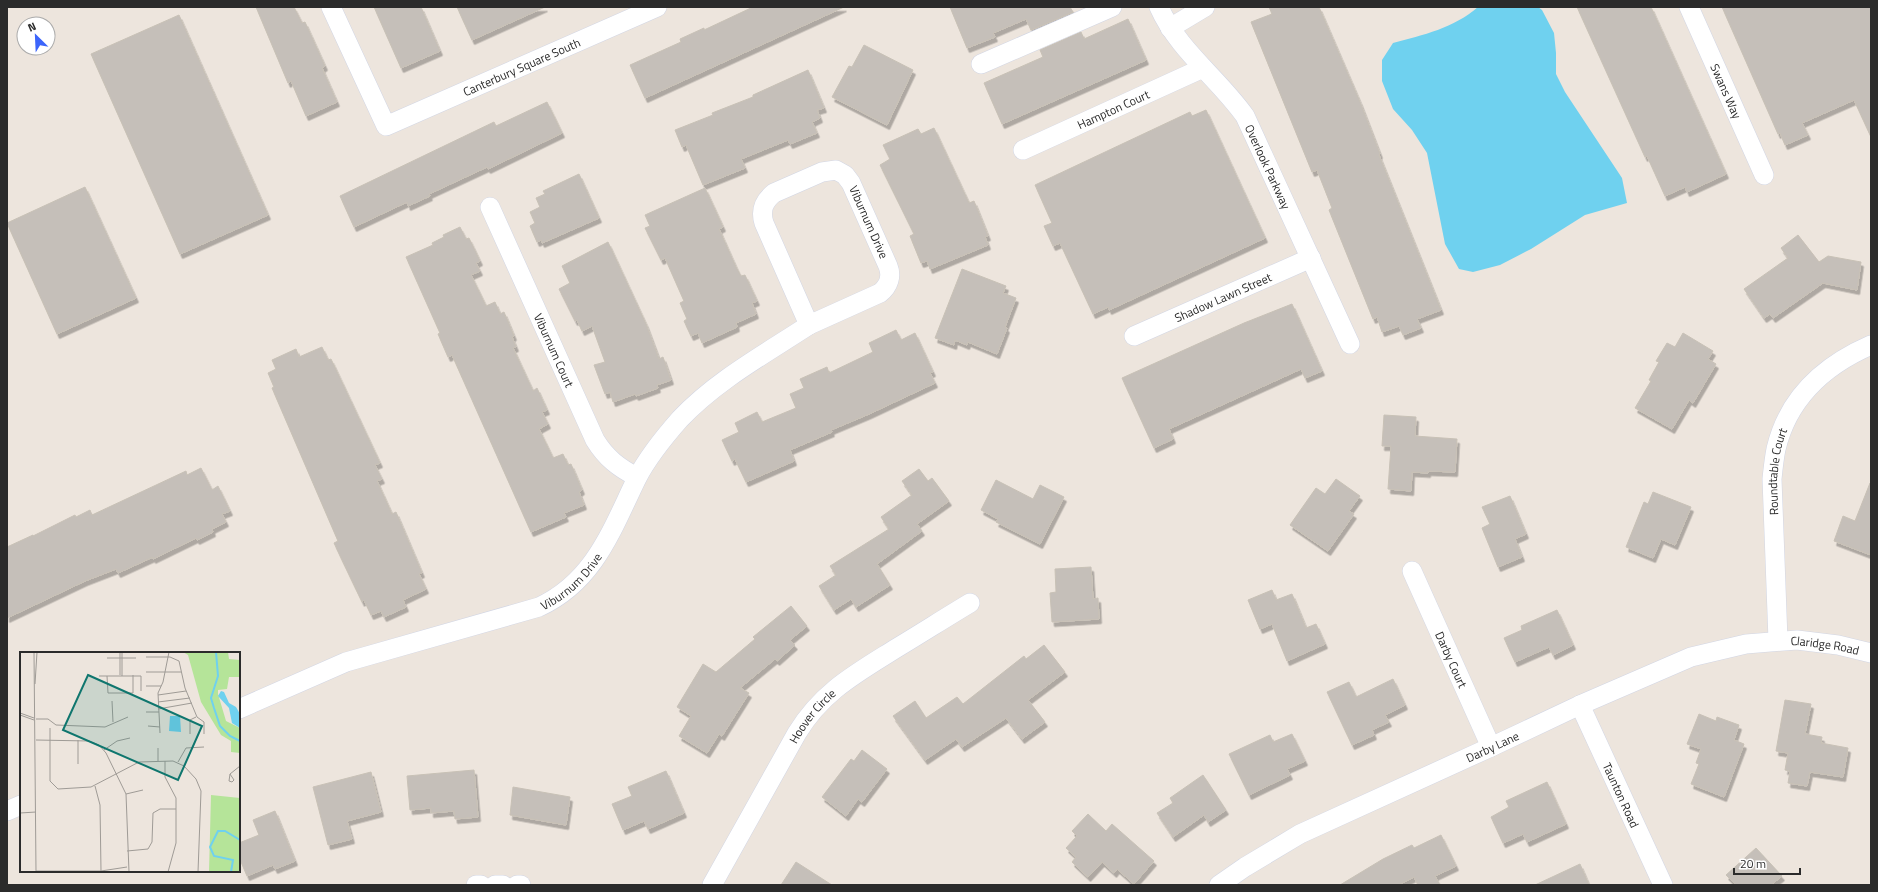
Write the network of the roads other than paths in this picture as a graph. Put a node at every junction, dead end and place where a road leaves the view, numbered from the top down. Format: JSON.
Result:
{"nodes":[{"id":1,"x":331,"y":7,"type":"edge"},
{"id":2,"x":657,"y":7,"type":"edge"},
{"id":3,"x":1112,"y":7,"type":"edge"},
{"id":4,"x":1159,"y":7,"type":"edge"},
{"id":5,"x":1205,"y":7,"type":"edge"},
{"id":6,"x":1689,"y":7,"type":"edge"},
{"id":7,"x":1170,"y":28,"type":"junction"},
{"id":8,"x":981,"y":64,"type":"dead end"},
{"id":9,"x":1203,"y":68,"type":"junction"},
{"id":10,"x":1023,"y":150,"type":"dead end"},
{"id":11,"x":1764,"y":175,"type":"dead end"},
{"id":12,"x":490,"y":207,"type":"dead end"},
{"id":13,"x":1311,"y":258,"type":"junction"},
{"id":14,"x":810,"y":325,"type":"junction"},
{"id":15,"x":1134,"y":336,"type":"dead end"},
{"id":16,"x":1350,"y":344,"type":"dead end"},
{"id":17,"x":1871,"y":345,"type":"edge"},
{"id":18,"x":638,"y":477,"type":"junction"},
{"id":19,"x":1412,"y":571,"type":"dead end"},
{"id":20,"x":970,"y":603,"type":"dead end"},
{"id":21,"x":1778,"y":640,"type":"junction"},
{"id":22,"x":1871,"y":653,"type":"edge"},
{"id":23,"x":1580,"y":705,"type":"junction"},
{"id":24,"x":240,"y":709,"type":"edge"},
{"id":25,"x":1491,"y":747,"type":"junction"},
{"id":26,"x":20,"y":806,"type":"edge"},
{"id":27,"x":7,"y":812,"type":"edge"},
{"id":28,"x":476,"y":885,"type":"edge"},
{"id":29,"x":481,"y":885,"type":"edge"},
{"id":30,"x":495,"y":885,"type":"edge"},
{"id":31,"x":502,"y":885,"type":"edge"},
{"id":32,"x":517,"y":885,"type":"edge"},
{"id":33,"x":521,"y":885,"type":"edge"},
{"id":34,"x":712,"y":885,"type":"edge"},
{"id":35,"x":1219,"y":885,"type":"edge"},
{"id":36,"x":1663,"y":885,"type":"edge"}],
"edges":[{"from":1,"to":2,"type":"street","name":"Canterbury Square South"},
{"from":3,"to":8,"type":"street"},
{"from":4,"to":7,"type":"street","name":"Overlook Parkway"},
{"from":5,"to":7,"type":"street"},
{"from":6,"to":11,"type":"street","name":"Swans Way"},
{"from":7,"to":9,"type":"street","name":"Overlook Parkway"},
{"from":9,"to":10,"type":"street","name":"Hampton Court"},
{"from":9,"to":13,"type":"street","name":"Overlook Parkway"},
{"from":12,"to":18,"type":"street","name":"Viburnum Court"},
{"from":13,"to":15,"type":"street","name":"Shadow Lawn Street"},
{"from":13,"to":16,"type":"street","name":"Overlook Parkway"},
{"from":14,"to":14,"type":"street","name":"Viburnum Drive"},
{"from":14,"to":18,"type":"street","name":"Viburnum Drive"},
{"from":17,"to":21,"type":"street","name":"Roundtable Court"},
{"from":18,"to":24,"type":"street","name":"Viburnum Drive"},
{"from":19,"to":25,"type":"street","name":"Darby Court"},
{"from":20,"to":34,"type":"street","name":"Hoover Circle"},
{"from":21,"to":22,"type":"street","name":"Claridge Road"},
{"from":21,"to":23,"type":"street","name":"Darby Lane"},
{"from":23,"to":25,"type":"street","name":"Darby Lane"},
{"from":23,"to":36,"type":"street","name":"Taunton Road"},
{"from":25,"to":35,"type":"street","name":"Darby Lane"},
{"from":26,"to":27,"type":"street"},
{"from":28,"to":29,"type":"street"},
{"from":30,"to":31,"type":"street"},
{"from":32,"to":33,"type":"street"}]}
